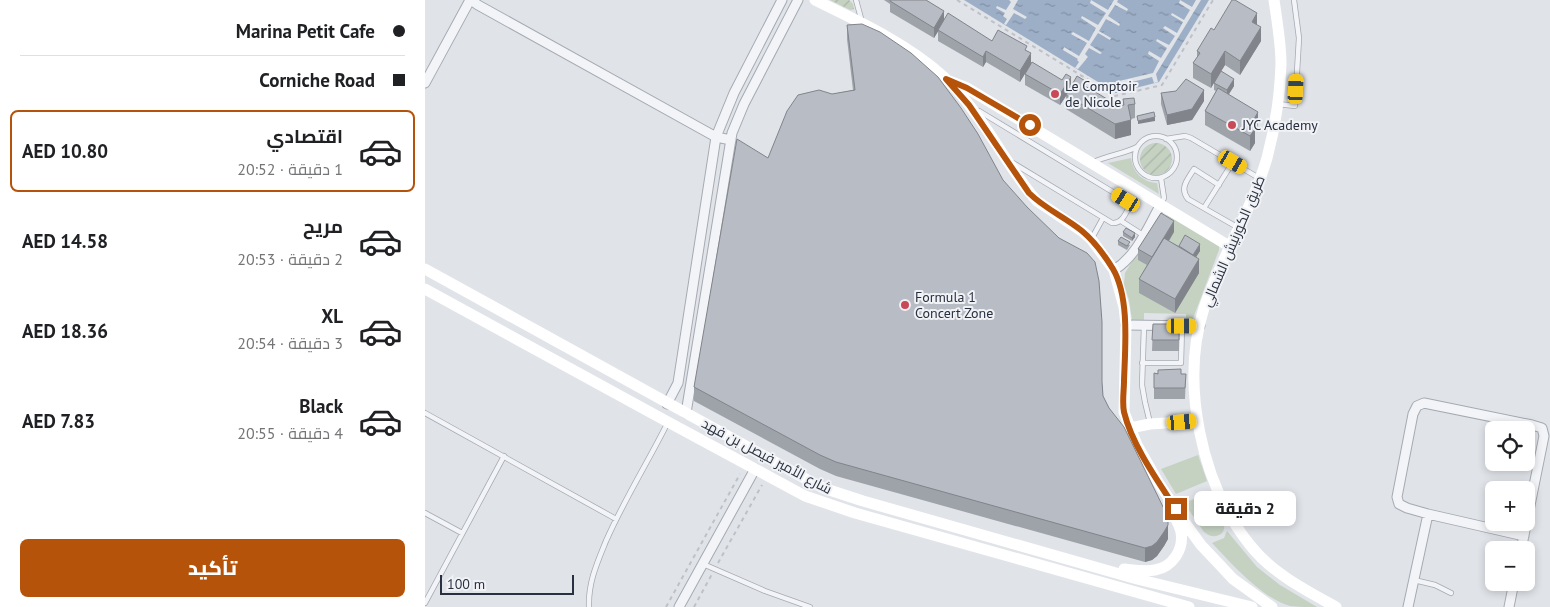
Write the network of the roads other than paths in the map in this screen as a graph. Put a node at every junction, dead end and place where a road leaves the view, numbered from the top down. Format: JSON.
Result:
{"nodes":[{"id":1,"x":470,"y":0,"type":"edge"},
{"id":2,"x":782,"y":0,"type":"edge"},
{"id":3,"x":798,"y":0,"type":"edge"},
{"id":4,"x":815,"y":0,"type":"edge"},
{"id":5,"x":856,"y":0,"type":"edge"},
{"id":6,"x":1274,"y":0,"type":"edge"},
{"id":7,"x":1294,"y":0,"type":"edge"},
{"id":8,"x":862,"y":23,"type":"junction"},
{"id":9,"x":946,"y":79,"type":"junction"},
{"id":10,"x":425,"y":83,"type":"edge"},
{"id":11,"x":1277,"y":104,"type":"junction"},
{"id":12,"x":969,"y":105,"type":"junction"},
{"id":13,"x":716,"y":137,"type":"junction"},
{"id":14,"x":1166,"y":138,"type":"junction"},
{"id":15,"x":731,"y":140,"type":"junction"},
{"id":16,"x":1137,"y":147,"type":"junction"},
{"id":17,"x":1005,"y":158,"type":"junction"},
{"id":18,"x":1092,"y":162,"type":"junction"},
{"id":19,"x":1233,"y":162,"type":"junction"},
{"id":20,"x":1117,"y":177,"type":"junction"},
{"id":21,"x":1161,"y":178,"type":"junction"},
{"id":22,"x":1259,"y":178,"type":"junction"},
{"id":23,"x":1219,"y":185,"type":"junction"},
{"id":24,"x":1109,"y":190,"type":"junction"},
{"id":25,"x":1161,"y":204,"type":"junction"},
{"id":26,"x":1204,"y":208,"type":"junction"},
{"id":27,"x":1103,"y":218,"type":"junction"},
{"id":28,"x":1121,"y":222,"type":"junction"},
{"id":29,"x":1239,"y":228,"type":"junction"},
{"id":30,"x":1143,"y":235,"type":"junction"},
{"id":31,"x":1091,"y":239,"type":"junction"},
{"id":32,"x":1229,"y":246,"type":"junction"},
{"id":33,"x":425,"y":269,"type":"edge"},
{"id":34,"x":1114,"y":270,"type":"junction"},
{"id":35,"x":425,"y":288,"type":"edge"},
{"id":36,"x":1126,"y":325,"type":"junction"},
{"id":37,"x":1144,"y":326,"type":"junction"},
{"id":38,"x":1182,"y":326,"type":"junction"},
{"id":39,"x":1200,"y":326,"type":"junction"},
{"id":40,"x":537,"y":332,"type":"junction"},
{"id":41,"x":529,"y":345,"type":"junction"},
{"id":42,"x":1143,"y":363,"type":"junction"},
{"id":43,"x":667,"y":404,"type":"junction"},
{"id":44,"x":425,"y":413,"type":"edge"},
{"id":45,"x":686,"y":413,"type":"junction"},
{"id":46,"x":1197,"y":421,"type":"junction"},
{"id":47,"x":668,"y":422,"type":"junction"},
{"id":48,"x":1151,"y":424,"type":"junction"},
{"id":49,"x":1130,"y":428,"type":"junction"},
{"id":50,"x":503,"y":456,"type":"junction"},
{"id":51,"x":1149,"y":466,"type":"junction"},
{"id":52,"x":755,"y":469,"type":"junction"},
{"id":53,"x":425,"y":513,"type":"edge"},
{"id":54,"x":1428,"y":514,"type":"junction"},
{"id":55,"x":616,"y":519,"type":"junction"},
{"id":56,"x":462,"y":533,"type":"junction"},
{"id":57,"x":1524,"y":536,"type":"junction"},
{"id":58,"x":1523,"y":541,"type":"edge"},
{"id":59,"x":703,"y":564,"type":"junction"},
{"id":60,"x":1087,"y":565,"type":"junction"},
{"id":61,"x":1414,"y":580,"type":"junction"},
{"id":62,"x":1512,"y":591,"type":"edge"},
{"id":63,"x":1451,"y":593,"type":"dead end"},
{"id":64,"x":425,"y":604,"type":"edge"},
{"id":65,"x":589,"y":607,"type":"edge"},
{"id":66,"x":679,"y":607,"type":"edge"},
{"id":67,"x":810,"y":607,"type":"edge"},
{"id":68,"x":1189,"y":607,"type":"edge"},
{"id":69,"x":1252,"y":607,"type":"edge"},
{"id":70,"x":1272,"y":607,"type":"edge"},
{"id":71,"x":1335,"y":607,"type":"edge"},
{"id":72,"x":1408,"y":607,"type":"edge"},
{"id":73,"x":1509,"y":607,"type":"edge"}],
"edges":[{"from":1,"to":10,"type":"street"},
{"from":1,"to":13,"type":"street"},
{"from":2,"to":13,"type":"street"},
{"from":3,"to":15,"type":"street"},
{"from":4,"to":8,"type":"main road"},
{"from":5,"to":8,"type":"lane"},
{"from":6,"to":11,"type":"main road","name":"طريق الكورنيش الشمالي"},
{"from":7,"to":11,"type":"lane"},
{"from":8,"to":9,"type":"main road"},
{"from":9,"to":12,"type":"main road"},
{"from":9,"to":18,"type":"main road"},
{"from":11,"to":22,"type":"main road","name":"طريق الكورنيش الشمالي"},
{"from":12,"to":17,"type":"main road"},
{"from":12,"to":24,"type":"lane"},
{"from":13,"to":15,"type":"street"},
{"from":13,"to":43,"type":"street"},
{"from":14,"to":16,"type":"lane"},
{"from":14,"to":19,"type":"lane"},
{"from":14,"to":21,"type":"lane"},
{"from":15,"to":45,"type":"street"},
{"from":16,"to":18,"type":"lane"},
{"from":16,"to":21,"type":"lane"},
{"from":17,"to":27,"type":"lane"},
{"from":17,"to":31,"type":"main road"},
{"from":18,"to":20,"type":"main road"},
{"from":19,"to":22,"type":"lane"},
{"from":19,"to":23,"type":"lane"},
{"from":20,"to":24,"type":"lane"},
{"from":20,"to":25,"type":"main road"},
{"from":21,"to":25,"type":"lane"},
{"from":22,"to":29,"type":"main road","name":"طريق الكورنيش الشمالي"},
{"from":23,"to":26,"type":"lane"},
{"from":23,"to":26,"type":"lane"},
{"from":24,"to":28,"type":"lane"},
{"from":25,"to":30,"type":"street"},
{"from":25,"to":32,"type":"main road"},
{"from":26,"to":29,"type":"lane"},
{"from":27,"to":28,"type":"lane"},
{"from":27,"to":31,"type":"lane"},
{"from":28,"to":30,"type":"lane"},
{"from":29,"to":32,"type":"main road","name":"طريق الكورنيش الشمالي"},
{"from":30,"to":34,"type":"street"},
{"from":31,"to":34,"type":"main road"},
{"from":32,"to":39,"type":"main road","name":"طريق الكورنيش الشمالي"},
{"from":33,"to":40,"type":"main road","name":"شارع الأمير فيصل بن فهد"},
{"from":34,"to":36,"type":"main road"},
{"from":35,"to":41,"type":"main road","name":"شارع الأمير فيصل بن فهد"},
{"from":36,"to":37,"type":"street"},
{"from":36,"to":49,"type":"main road"},
{"from":37,"to":38,"type":"street"},
{"from":37,"to":42,"type":"lane"},
{"from":38,"to":39,"type":"street"},
{"from":38,"to":42,"type":"lane"},
{"from":39,"to":46,"type":"main road","name":"طريق الكورنيش الشمالي"},
{"from":40,"to":41,"type":"main road"},
{"from":40,"to":43,"type":"main road","name":"شارع الأمير فيصل بن فهد"},
{"from":41,"to":47,"type":"main road","name":"شارع الأمير فيصل بن فهد"},
{"from":42,"to":48,"type":"lane"},
{"from":43,"to":45,"type":"main road","name":"شارع الأمير فيصل بن فهد"},
{"from":44,"to":50,"type":"lane"},
{"from":45,"to":60,"type":"main road","name":"شارع الأمير فيصل بن فهد"},
{"from":46,"to":48,"type":"main road"},
{"from":46,"to":71,"type":"main road","name":"طريق الكورنيش الشمالي"},
{"from":47,"to":52,"type":"main road","name":"شارع الأمير فيصل بن فهد"},
{"from":47,"to":55,"type":"lane"},
{"from":48,"to":49,"type":"main road"},
{"from":49,"to":51,"type":"main road"},
{"from":50,"to":55,"type":"lane"},
{"from":50,"to":56,"type":"lane"},
{"from":51,"to":60,"type":"main road"},
{"from":51,"to":70,"type":"main road"},
{"from":52,"to":59,"type":"street"},
{"from":52,"to":68,"type":"main road","name":"شارع الأمير فيصل بن فهد"},
{"from":53,"to":56,"type":"lane"},
{"from":54,"to":57,"type":"street"},
{"from":54,"to":57,"type":"street"},
{"from":54,"to":61,"type":"street"},
{"from":55,"to":65,"type":"lane"},
{"from":56,"to":64,"type":"lane"},
{"from":57,"to":58,"type":"street"},
{"from":59,"to":66,"type":"street"},
{"from":59,"to":67,"type":"lane"},
{"from":60,"to":69,"type":"main road","name":"شارع الأمير فيصل بن فهد"},
{"from":61,"to":63,"type":"lane"},
{"from":61,"to":72,"type":"street"},
{"from":62,"to":73,"type":"street"}]}
